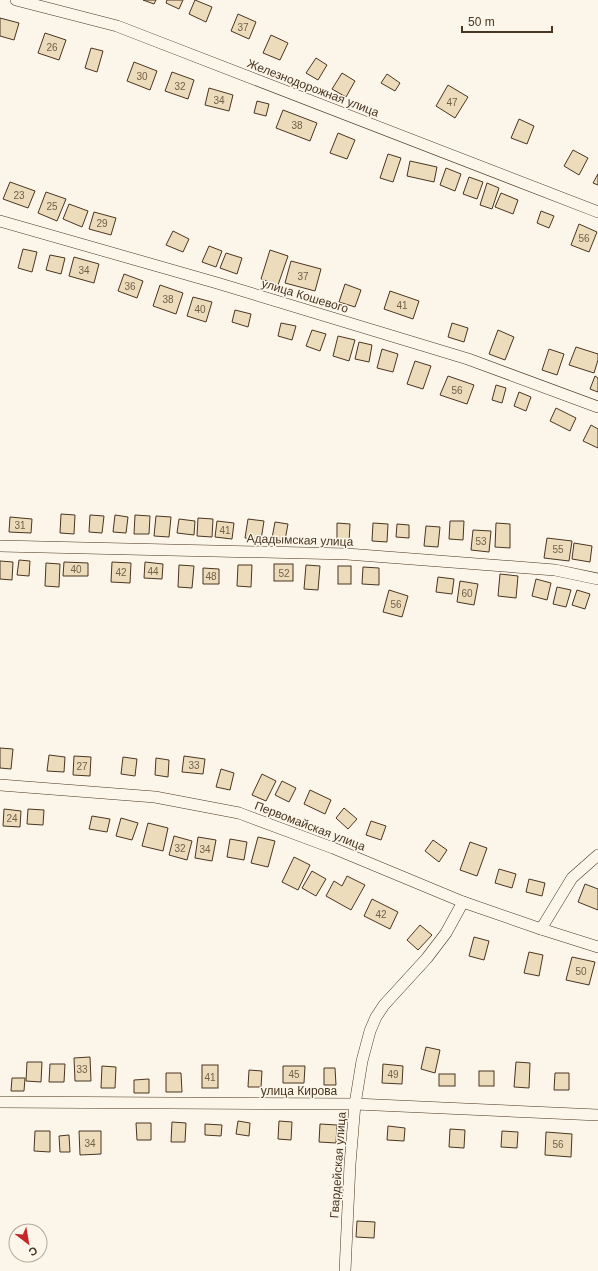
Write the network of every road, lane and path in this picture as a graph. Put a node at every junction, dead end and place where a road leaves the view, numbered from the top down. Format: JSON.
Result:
{"nodes":[{"id":1,"x":16,"y":0,"type":"edge"},
{"id":2,"x":598,"y":212,"type":"edge"},
{"id":3,"x":0,"y":221,"type":"edge"},
{"id":4,"x":598,"y":407,"type":"edge"},
{"id":5,"x":0,"y":546,"type":"edge"},
{"id":6,"x":598,"y":579,"type":"edge"},
{"id":7,"x":0,"y":785,"type":"edge"},
{"id":8,"x":598,"y":855,"type":"edge"},
{"id":9,"x":463,"y":902,"type":"junction"},
{"id":10,"x":541,"y":929,"type":"junction"},
{"id":11,"x":598,"y":948,"type":"edge"},
{"id":12,"x":0,"y":1102,"type":"edge"},
{"id":13,"x":355,"y":1104,"type":"junction"},
{"id":14,"x":598,"y":1115,"type":"edge"},
{"id":15,"x":345,"y":1271,"type":"edge"}],
"edges":[{"from":1,"to":2,"type":"street","name":"Железнодорожная улица"},
{"from":3,"to":4,"type":"street","name":"улица Кошевого"},
{"from":5,"to":6,"type":"street","name":"Ададымская улица"},
{"from":7,"to":9,"type":"street","name":"Первомайская улица"},
{"from":8,"to":10,"type":"street"},
{"from":9,"to":10,"type":"street","name":"Первомайская улица"},
{"from":9,"to":13,"type":"street","name":"Гвардейская улица"},
{"from":10,"to":11,"type":"street","name":"Первомайская улица"},
{"from":12,"to":13,"type":"street","name":"улица Кирова"},
{"from":13,"to":14,"type":"street","name":"улица Кирова"},
{"from":13,"to":15,"type":"street","name":"Гвардейская улица"}]}
